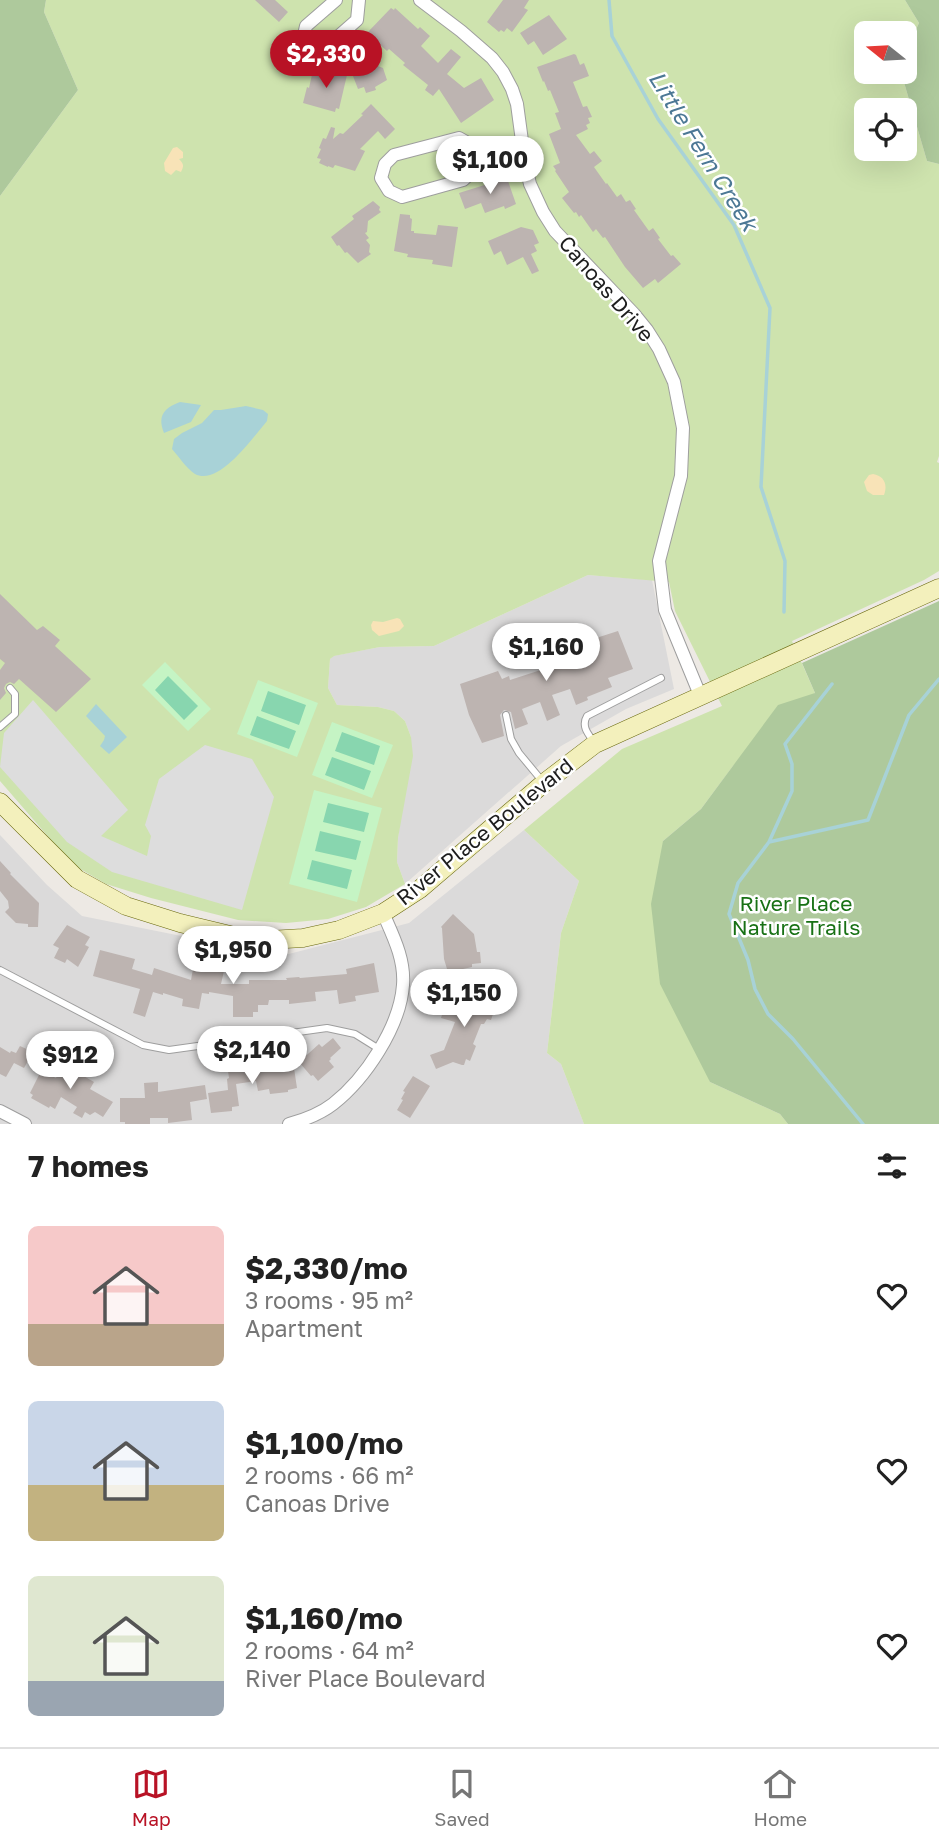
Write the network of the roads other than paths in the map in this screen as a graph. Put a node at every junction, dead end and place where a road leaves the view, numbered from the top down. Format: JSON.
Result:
{"nodes":[{"id":1,"x":336,"y":0,"type":"edge"},
{"id":2,"x":359,"y":0,"type":"edge"},
{"id":3,"x":420,"y":0,"type":"edge"},
{"id":4,"x":522,"y":142,"type":"junction"},
{"id":5,"x":482,"y":151,"type":"junction"},
{"id":6,"x":939,"y":588,"type":"edge"},
{"id":7,"x":661,"y":678,"type":"dead end"},
{"id":8,"x":10,"y":688,"type":"dead end"},
{"id":9,"x":700,"y":695,"type":"junction"},
{"id":10,"x":506,"y":715,"type":"dead end"},
{"id":11,"x":0,"y":727,"type":"edge"},
{"id":12,"x":595,"y":744,"type":"junction"},
{"id":13,"x":544,"y":783,"type":"junction"},
{"id":14,"x":0,"y":802,"type":"edge"},
{"id":15,"x":383,"y":913,"type":"junction"},
{"id":16,"x":0,"y":970,"type":"edge"},
{"id":17,"x":379,"y":1049,"type":"junction"},
{"id":18,"x":0,"y":1111,"type":"edge"},
{"id":19,"x":305,"y":1122,"type":"edge"},
{"id":20,"x":25,"y":1124,"type":"edge"},
{"id":21,"x":289,"y":1124,"type":"edge"}],
"edges":[{"from":1,"to":2,"type":"street"},
{"from":3,"to":4,"type":"street","name":"Canoas Drive"},
{"from":4,"to":5,"type":"street"},
{"from":4,"to":9,"type":"street","name":"Canoas Drive"},
{"from":5,"to":5,"type":"street"},
{"from":6,"to":9,"type":"street","name":"River Place Boulevard"},
{"from":7,"to":12,"type":"lane"},
{"from":8,"to":11,"type":"lane"},
{"from":9,"to":12,"type":"street","name":"River Place Boulevard"},
{"from":10,"to":13,"type":"lane"},
{"from":12,"to":13,"type":"street","name":"River Place Boulevard"},
{"from":13,"to":15,"type":"street","name":"River Place Boulevard"},
{"from":14,"to":15,"type":"street","name":"River Place Boulevard"},
{"from":15,"to":17,"type":"street"},
{"from":16,"to":17,"type":"lane"},
{"from":17,"to":19,"type":"street"},
{"from":18,"to":20,"type":"street"},
{"from":19,"to":21,"type":"street"}]}
